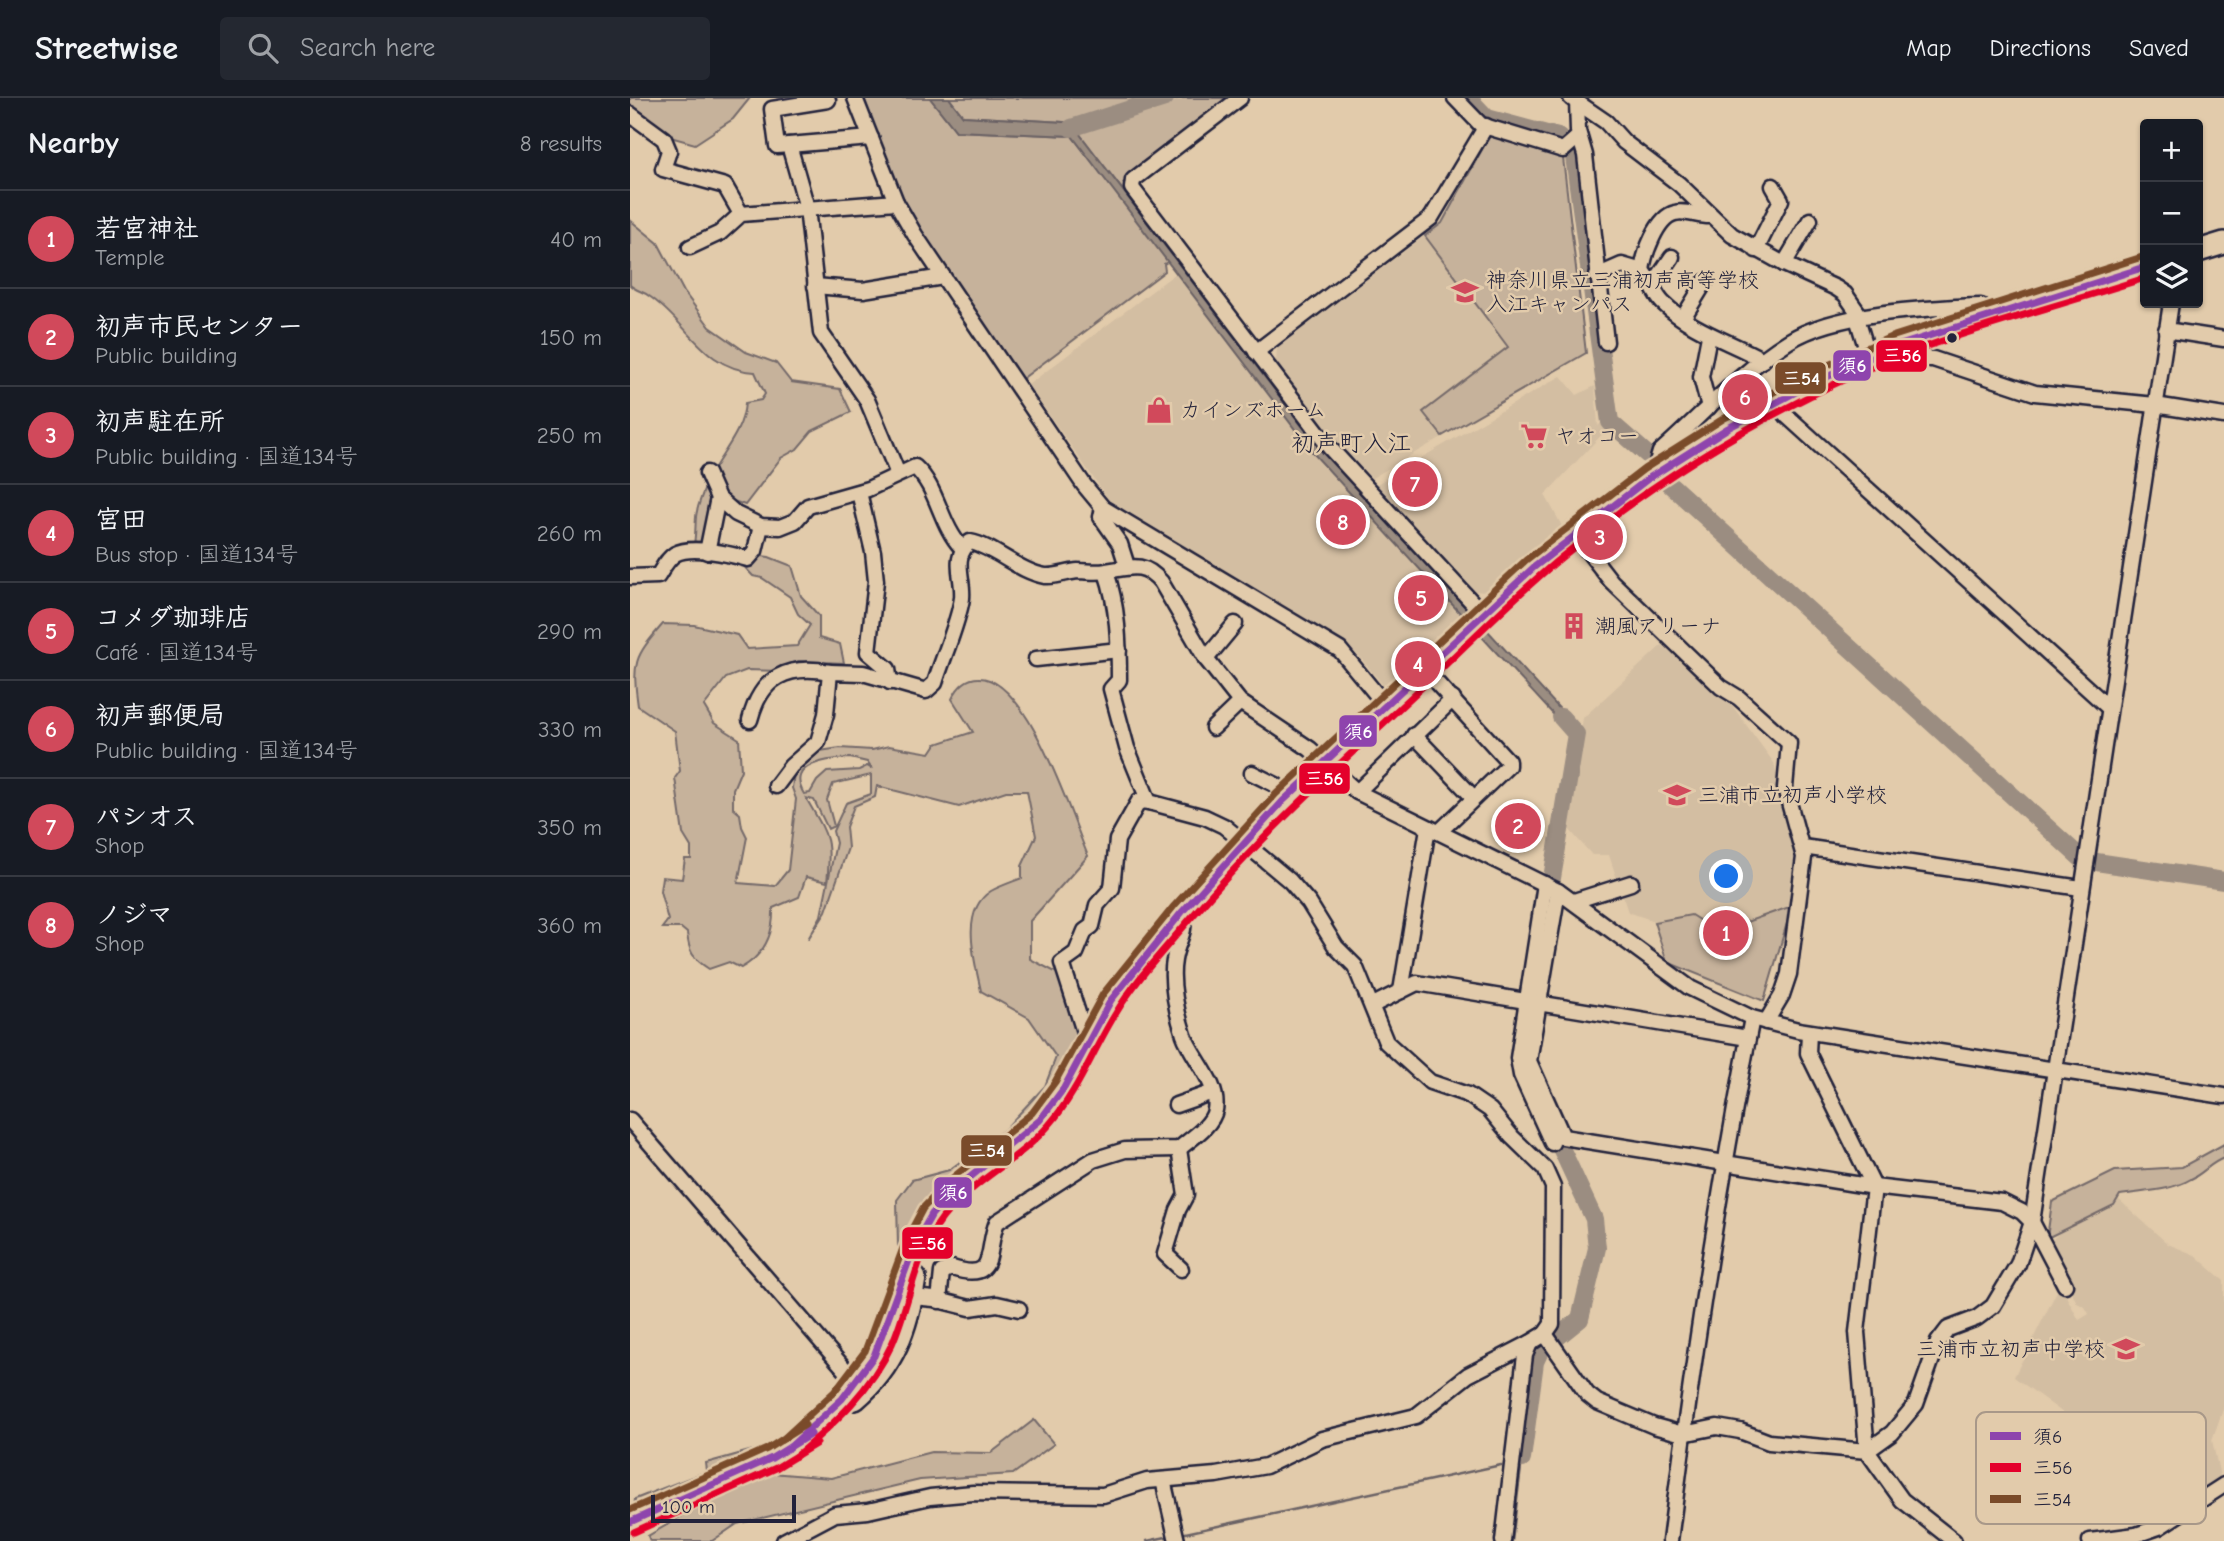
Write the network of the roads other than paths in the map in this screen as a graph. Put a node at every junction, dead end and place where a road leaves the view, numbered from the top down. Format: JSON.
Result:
{"nodes":[{"id":1,"x":855,"y":98,"type":"edge"},
{"id":2,"x":1240,"y":98,"type":"edge"},
{"id":3,"x":1455,"y":98,"type":"edge"},
{"id":4,"x":1574,"y":99,"type":"edge"},
{"id":5,"x":828,"y":100,"type":"dead end"},
{"id":6,"x":630,"y":114,"type":"edge"},
{"id":7,"x":1486,"y":126,"type":"junction"},
{"id":8,"x":871,"y":138,"type":"junction"},
{"id":9,"x":1573,"y":141,"type":"junction"},
{"id":10,"x":789,"y":145,"type":"junction"},
{"id":11,"x":1773,"y":186,"type":"dead end"},
{"id":12,"x":896,"y":202,"type":"junction"},
{"id":13,"x":807,"y":208,"type":"junction"},
{"id":14,"x":741,"y":214,"type":"junction"},
{"id":15,"x":1709,"y":216,"type":"junction"},
{"id":16,"x":1811,"y":220,"type":"dead end"},
{"id":17,"x":2224,"y":243,"type":"edge"},
{"id":18,"x":690,"y":247,"type":"dead end"},
{"id":19,"x":2203,"y":249,"type":"edge"},
{"id":20,"x":1756,"y":250,"type":"junction"},
{"id":21,"x":1672,"y":257,"type":"dead end"},
{"id":22,"x":1784,"y":264,"type":"junction"},
{"id":23,"x":2140,"y":269,"type":"edge"},
{"id":24,"x":1597,"y":276,"type":"junction"},
{"id":25,"x":943,"y":277,"type":"junction"},
{"id":26,"x":1647,"y":277,"type":"junction"},
{"id":27,"x":1705,"y":282,"type":"dead end"},
{"id":28,"x":815,"y":286,"type":"junction"},
{"id":29,"x":2170,"y":308,"type":"edge"},
{"id":30,"x":1990,"y":316,"type":"junction"},
{"id":31,"x":1859,"y":317,"type":"junction"},
{"id":32,"x":1683,"y":318,"type":"junction"},
{"id":33,"x":2166,"y":330,"type":"junction"},
{"id":34,"x":1709,"y":336,"type":"junction"},
{"id":35,"x":2224,"y":339,"type":"edge"},
{"id":36,"x":1606,"y":342,"type":"dead end"},
{"id":37,"x":1894,"y":347,"type":"junction"},
{"id":38,"x":1256,"y":352,"type":"junction"},
{"id":39,"x":1869,"y":357,"type":"junction"},
{"id":40,"x":1763,"y":360,"type":"junction"},
{"id":41,"x":1778,"y":404,"type":"junction"},
{"id":42,"x":2155,"y":404,"type":"junction"},
{"id":43,"x":1709,"y":407,"type":"junction"},
{"id":44,"x":2224,"y":416,"type":"edge"},
{"id":45,"x":1660,"y":471,"type":"junction"},
{"id":46,"x":707,"y":473,"type":"dead end"},
{"id":47,"x":898,"y":474,"type":"junction"},
{"id":48,"x":859,"y":492,"type":"junction"},
{"id":49,"x":718,"y":498,"type":"junction"},
{"id":50,"x":1103,"y":508,"type":"junction"},
{"id":51,"x":761,"y":526,"type":"junction"},
{"id":52,"x":1574,"y":533,"type":"junction"},
{"id":53,"x":962,"y":548,"type":"junction"},
{"id":54,"x":708,"y":552,"type":"junction"},
{"id":55,"x":1127,"y":566,"type":"junction"},
{"id":56,"x":1106,"y":572,"type":"junction"},
{"id":57,"x":630,"y":577,"type":"edge"},
{"id":58,"x":1478,"y":619,"type":"junction"},
{"id":59,"x":1235,"y":624,"type":"dead end"},
{"id":60,"x":1119,"y":650,"type":"junction"},
{"id":61,"x":1036,"y":659,"type":"dead end"},
{"id":62,"x":1206,"y":659,"type":"junction"},
{"id":63,"x":1425,"y":670,"type":"junction"},
{"id":64,"x":830,"y":672,"type":"junction"},
{"id":65,"x":890,"y":682,"type":"junction"},
{"id":66,"x":1452,"y":699,"type":"junction"},
{"id":67,"x":1240,"y":702,"type":"junction"},
{"id":68,"x":1386,"y":706,"type":"junction"},
{"id":69,"x":2109,"y":708,"type":"junction"},
{"id":70,"x":750,"y":720,"type":"dead end"},
{"id":71,"x":1213,"y":728,"type":"dead end"},
{"id":72,"x":1414,"y":735,"type":"junction"},
{"id":73,"x":1325,"y":763,"type":"junction"},
{"id":74,"x":1252,"y":773,"type":"dead end"},
{"id":75,"x":776,"y":786,"type":"dead end"},
{"id":76,"x":1357,"y":792,"type":"junction"},
{"id":77,"x":1288,"y":798,"type":"junction"},
{"id":78,"x":1474,"y":798,"type":"junction"},
{"id":79,"x":1149,"y":802,"type":"junction"},
{"id":80,"x":1434,"y":830,"type":"junction"},
{"id":81,"x":1244,"y":842,"type":"junction"},
{"id":82,"x":1803,"y":847,"type":"junction"},
{"id":83,"x":1631,"y":883,"type":"dead end"},
{"id":84,"x":1551,"y":888,"type":"junction"},
{"id":85,"x":2081,"y":888,"type":"junction"},
{"id":86,"x":1574,"y":901,"type":"junction"},
{"id":87,"x":1183,"y":913,"type":"junction"},
{"id":88,"x":1134,"y":972,"type":"junction"},
{"id":89,"x":1401,"y":990,"type":"junction"},
{"id":90,"x":1532,"y":1002,"type":"junction"},
{"id":91,"x":1373,"y":1005,"type":"junction"},
{"id":92,"x":1759,"y":1020,"type":"junction"},
{"id":93,"x":1809,"y":1032,"type":"junction"},
{"id":94,"x":1748,"y":1038,"type":"junction"},
{"id":95,"x":1090,"y":1039,"type":"junction"},
{"id":96,"x":2056,"y":1071,"type":"junction"},
{"id":97,"x":1213,"y":1092,"type":"junction"},
{"id":98,"x":2224,"y":1096,"type":"edge"},
{"id":99,"x":1176,"y":1105,"type":"dead end"},
{"id":100,"x":630,"y":1120,"type":"edge"},
{"id":101,"x":1557,"y":1140,"type":"junction"},
{"id":102,"x":1179,"y":1149,"type":"junction"},
{"id":103,"x":1530,"y":1153,"type":"junction"},
{"id":104,"x":1725,"y":1163,"type":"junction"},
{"id":105,"x":1874,"y":1187,"type":"junction"},
{"id":106,"x":2032,"y":1222,"type":"junction"},
{"id":107,"x":1181,"y":1269,"type":"dead end"},
{"id":108,"x":2065,"y":1285,"type":"dead end"},
{"id":109,"x":939,"y":1300,"type":"junction"},
{"id":110,"x":911,"y":1305,"type":"junction"},
{"id":111,"x":1019,"y":1309,"type":"dead end"},
{"id":112,"x":1545,"y":1334,"type":"junction"},
{"id":113,"x":1530,"y":1343,"type":"junction"},
{"id":114,"x":872,"y":1360,"type":"junction"},
{"id":115,"x":856,"y":1382,"type":"junction"},
{"id":116,"x":850,"y":1403,"type":"junction"},
{"id":117,"x":1683,"y":1434,"type":"junction"},
{"id":118,"x":789,"y":1448,"type":"junction"},
{"id":119,"x":1867,"y":1451,"type":"junction"},
{"id":120,"x":1163,"y":1480,"type":"junction"},
{"id":121,"x":2224,"y":1485,"type":"edge"},
{"id":122,"x":2206,"y":1496,"type":"edge"},
{"id":123,"x":630,"y":1522,"type":"edge"},
{"id":124,"x":2163,"y":1524,"type":"edge"},
{"id":125,"x":1176,"y":1537,"type":"edge"},
{"id":126,"x":784,"y":1541,"type":"edge"},
{"id":127,"x":1503,"y":1541,"type":"edge"},
{"id":128,"x":1670,"y":1541,"type":"edge"},
{"id":129,"x":1954,"y":1541,"type":"edge"},
{"id":130,"x":2090,"y":1541,"type":"edge"}],
"edges":[{"from":1,"to":8,"type":"street"},
{"from":2,"to":38,"type":"street"},
{"from":3,"to":7,"type":"street"},
{"from":4,"to":9,"type":"street"},
{"from":4,"to":15,"type":"street"},
{"from":5,"to":10,"type":"street"},
{"from":6,"to":14,"type":"street"},
{"from":7,"to":9,"type":"street"},
{"from":7,"to":38,"type":"street"},
{"from":8,"to":10,"type":"street"},
{"from":8,"to":12,"type":"street"},
{"from":9,"to":24,"type":"street"},
{"from":10,"to":13,"type":"street"},
{"from":11,"to":20,"type":"street"},
{"from":12,"to":13,"type":"street"},
{"from":12,"to":25,"type":"street"},
{"from":13,"to":14,"type":"street"},
{"from":13,"to":28,"type":"street"},
{"from":14,"to":18,"type":"street"},
{"from":15,"to":20,"type":"street"},
{"from":15,"to":26,"type":"street"},
{"from":16,"to":22,"type":"street"},
{"from":17,"to":19,"type":"highway"},
{"from":20,"to":22,"type":"street"},
{"from":21,"to":26,"type":"street"},
{"from":22,"to":31,"type":"street"},
{"from":23,"to":30,"type":"highway"},
{"from":24,"to":26,"type":"street"},
{"from":24,"to":36,"type":"street"},
{"from":25,"to":28,"type":"street"},
{"from":25,"to":50,"type":"street"},
{"from":26,"to":32,"type":"street"},
{"from":27,"to":32,"type":"street"},
{"from":28,"to":47,"type":"street"},
{"from":29,"to":33,"type":"street"},
{"from":30,"to":31,"type":"street"},
{"from":30,"to":37,"type":"highway"},
{"from":31,"to":39,"type":"street"},
{"from":31,"to":40,"type":"street"},
{"from":32,"to":34,"type":"street"},
{"from":33,"to":35,"type":"street"},
{"from":33,"to":42,"type":"street"},
{"from":34,"to":40,"type":"street"},
{"from":34,"to":43,"type":"street"},
{"from":37,"to":39,"type":"highway"},
{"from":37,"to":42,"type":"street"},
{"from":38,"to":58,"type":"street"},
{"from":39,"to":41,"type":"highway"},
{"from":40,"to":43,"type":"street"},
{"from":41,"to":45,"type":"highway"},
{"from":41,"to":69,"type":"street"},
{"from":42,"to":44,"type":"street"},
{"from":42,"to":69,"type":"street"},
{"from":43,"to":45,"type":"street"},
{"from":45,"to":52,"type":"highway"},
{"from":46,"to":49,"type":"street"},
{"from":47,"to":48,"type":"street"},
{"from":47,"to":53,"type":"street"},
{"from":48,"to":51,"type":"street"},
{"from":48,"to":65,"type":"street"},
{"from":49,"to":51,"type":"street"},
{"from":49,"to":54,"type":"street"},
{"from":50,"to":55,"type":"street"},
{"from":50,"to":68,"type":"street"},
{"from":51,"to":54,"type":"street"},
{"from":52,"to":58,"type":"highway"},
{"from":52,"to":82,"type":"street"},
{"from":53,"to":56,"type":"street"},
{"from":53,"to":65,"type":"street"},
{"from":54,"to":57,"type":"street"},
{"from":55,"to":56,"type":"street"},
{"from":55,"to":62,"type":"street"},
{"from":56,"to":60,"type":"street"},
{"from":58,"to":63,"type":"highway"},
{"from":59,"to":62,"type":"street"},
{"from":60,"to":61,"type":"street"},
{"from":60,"to":79,"type":"street"},
{"from":62,"to":67,"type":"street"},
{"from":63,"to":66,"type":"street"},
{"from":63,"to":68,"type":"highway"},
{"from":64,"to":65,"type":"street"},
{"from":64,"to":70,"type":"street"},
{"from":64,"to":75,"type":"street"},
{"from":66,"to":72,"type":"street"},
{"from":66,"to":78,"type":"street"},
{"from":67,"to":71,"type":"street"},
{"from":67,"to":73,"type":"street"},
{"from":68,"to":73,"type":"highway"},
{"from":69,"to":85,"type":"street"},
{"from":72,"to":76,"type":"street"},
{"from":72,"to":78,"type":"street"},
{"from":73,"to":76,"type":"street"},
{"from":73,"to":77,"type":"highway"},
{"from":74,"to":77,"type":"street"},
{"from":76,"to":80,"type":"street"},
{"from":77,"to":81,"type":"highway"},
{"from":78,"to":80,"type":"street"},
{"from":79,"to":81,"type":"street"},
{"from":79,"to":95,"type":"street"},
{"from":80,"to":84,"type":"street"},
{"from":80,"to":89,"type":"street"},
{"from":81,"to":87,"type":"highway"},
{"from":81,"to":91,"type":"street"},
{"from":82,"to":85,"type":"street"},
{"from":82,"to":92,"type":"street"},
{"from":83,"to":86,"type":"street"},
{"from":84,"to":86,"type":"street"},
{"from":84,"to":90,"type":"street"},
{"from":85,"to":96,"type":"street"},
{"from":86,"to":92,"type":"street"},
{"from":87,"to":88,"type":"highway"},
{"from":87,"to":97,"type":"street"},
{"from":88,"to":95,"type":"highway"},
{"from":88,"to":110,"type":"highway"},
{"from":89,"to":90,"type":"street"},
{"from":89,"to":91,"type":"street"},
{"from":90,"to":94,"type":"street"},
{"from":90,"to":101,"type":"street"},
{"from":91,"to":103,"type":"street"},
{"from":92,"to":93,"type":"street"},
{"from":92,"to":94,"type":"street"},
{"from":93,"to":96,"type":"street"},
{"from":93,"to":105,"type":"street"},
{"from":94,"to":104,"type":"street"},
{"from":95,"to":114,"type":"highway"},
{"from":96,"to":98,"type":"street"},
{"from":96,"to":106,"type":"street"},
{"from":97,"to":99,"type":"street"},
{"from":97,"to":102,"type":"street"},
{"from":100,"to":115,"type":"street"},
{"from":101,"to":103,"type":"street"},
{"from":101,"to":104,"type":"street"},
{"from":102,"to":107,"type":"street"},
{"from":102,"to":109,"type":"street"},
{"from":103,"to":112,"type":"street"},
{"from":104,"to":105,"type":"street"},
{"from":104,"to":117,"type":"street"},
{"from":105,"to":106,"type":"street"},
{"from":105,"to":119,"type":"street"},
{"from":106,"to":108,"type":"street"},
{"from":106,"to":119,"type":"street"},
{"from":109,"to":110,"type":"street"},
{"from":109,"to":111,"type":"street"},
{"from":110,"to":114,"type":"highway"},
{"from":110,"to":115,"type":"highway"},
{"from":110,"to":116,"type":"highway"},
{"from":112,"to":113,"type":"street"},
{"from":112,"to":117,"type":"street"},
{"from":113,"to":120,"type":"street"},
{"from":113,"to":127,"type":"street"},
{"from":114,"to":115,"type":"highway"},
{"from":115,"to":116,"type":"highway"},
{"from":115,"to":118,"type":"highway"},
{"from":116,"to":118,"type":"highway"},
{"from":117,"to":119,"type":"street"},
{"from":117,"to":128,"type":"street"},
{"from":118,"to":123,"type":"highway"},
{"from":119,"to":129,"type":"street"},
{"from":120,"to":125,"type":"street"},
{"from":120,"to":126,"type":"street"},
{"from":121,"to":122,"type":"street"},
{"from":124,"to":130,"type":"street"}]}
